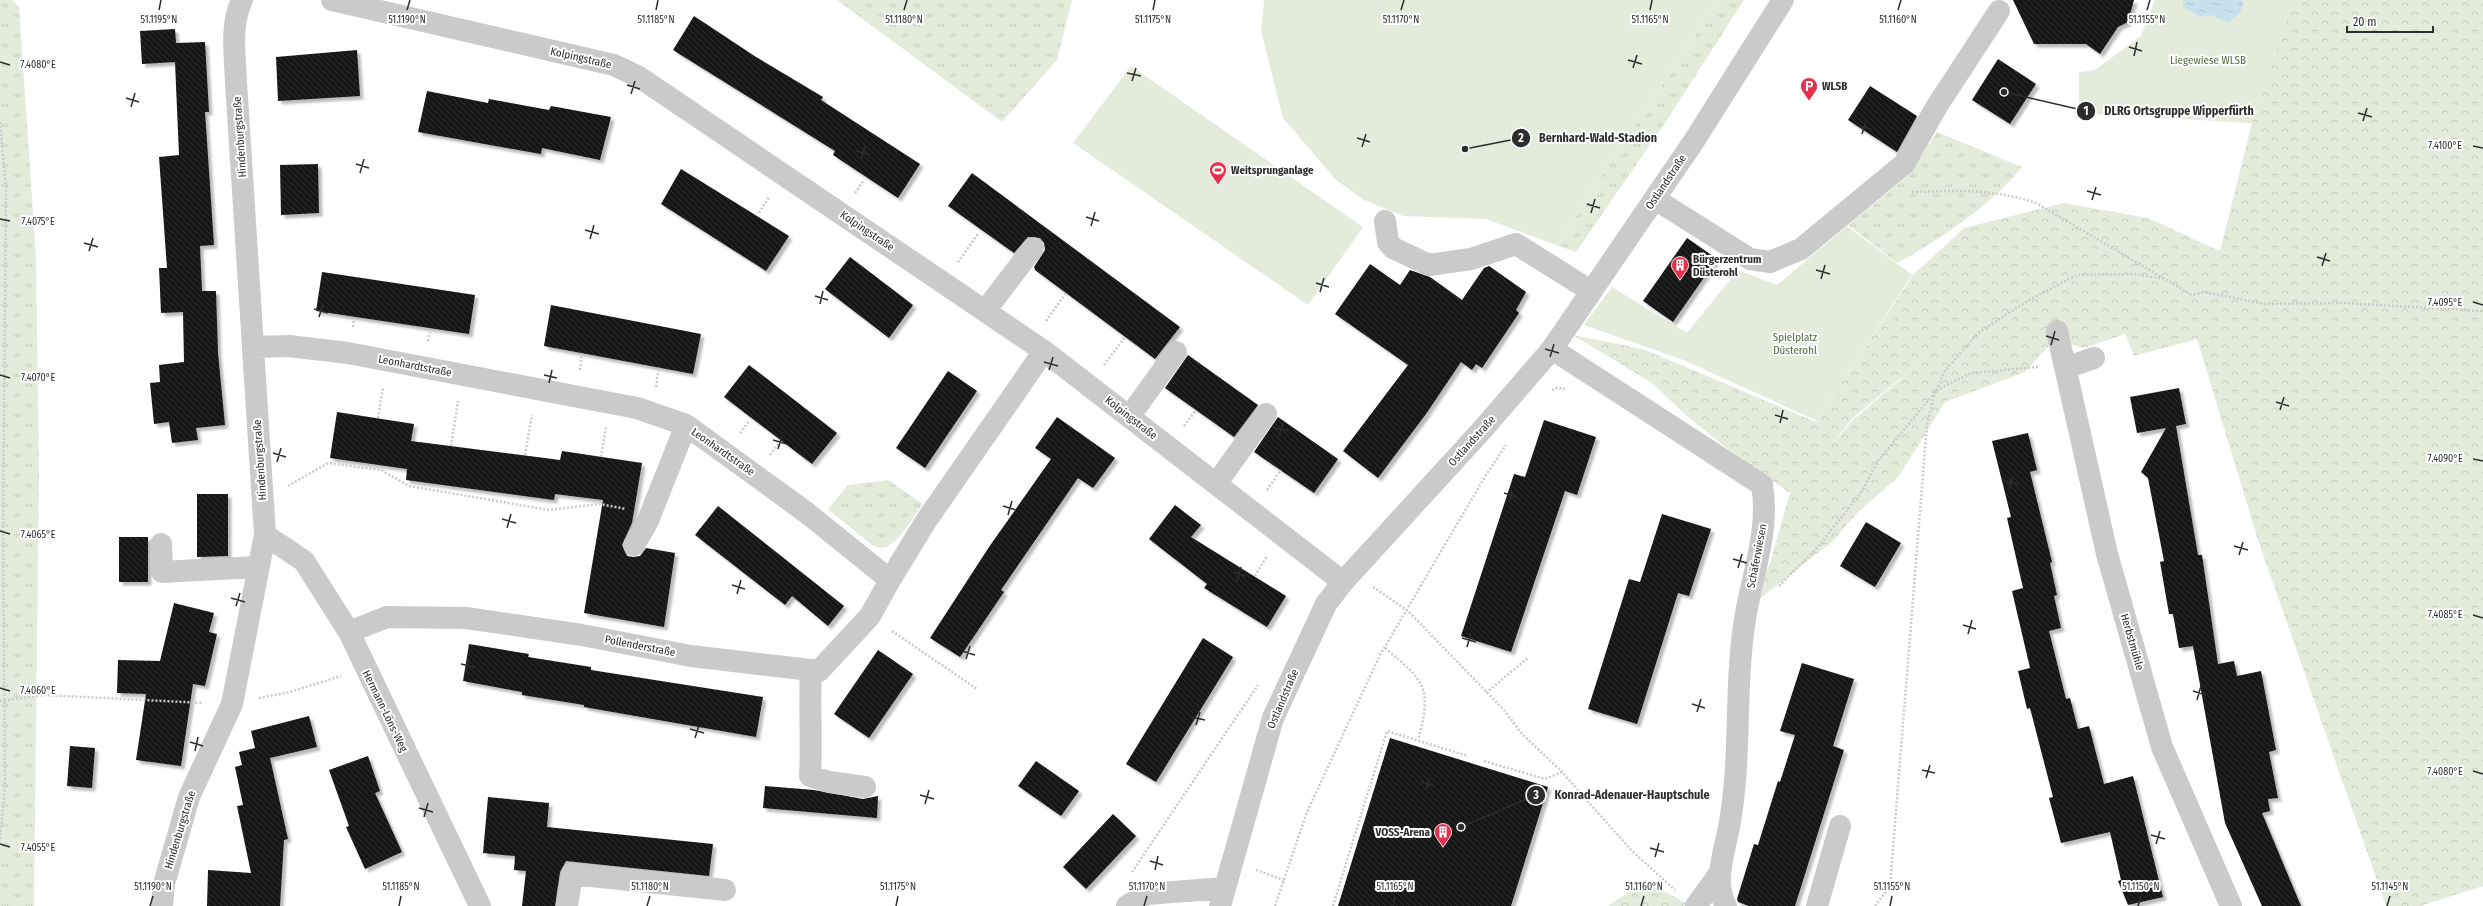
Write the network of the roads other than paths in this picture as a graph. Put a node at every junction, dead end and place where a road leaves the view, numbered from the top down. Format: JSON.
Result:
{"nodes":[{"id":1,"x":242,"y":0,"type":"edge"},
{"id":2,"x":332,"y":0,"type":"edge"},
{"id":3,"x":1783,"y":0,"type":"edge"},
{"id":4,"x":1999,"y":11,"type":"dead end"},
{"id":5,"x":1655,"y":199,"type":"junction"},
{"id":6,"x":1385,"y":221,"type":"dead end"},
{"id":7,"x":1033,"y":248,"type":"dead end"},
{"id":8,"x":1592,"y":291,"type":"junction"},
{"id":9,"x":985,"y":311,"type":"junction"},
{"id":10,"x":2056,"y":331,"type":"dead end"},
{"id":11,"x":254,"y":347,"type":"junction"},
{"id":12,"x":1037,"y":347,"type":"junction"},
{"id":13,"x":1552,"y":349,"type":"junction"},
{"id":14,"x":1176,"y":352,"type":"dead end"},
{"id":15,"x":2094,"y":358,"type":"dead end"},
{"id":16,"x":2065,"y":368,"type":"junction"},
{"id":17,"x":1266,"y":414,"type":"dead end"},
{"id":18,"x":1129,"y":417,"type":"junction"},
{"id":19,"x":686,"y":425,"type":"junction"},
{"id":20,"x":1216,"y":484,"type":"junction"},
{"id":21,"x":265,"y":535,"type":"junction"},
{"id":22,"x":161,"y":544,"type":"dead end"},
{"id":23,"x":634,"y":545,"type":"dead end"},
{"id":24,"x":258,"y":567,"type":"junction"},
{"id":25,"x":890,"y":580,"type":"junction"},
{"id":26,"x":1342,"y":582,"type":"junction"},
{"id":27,"x":349,"y":632,"type":"junction"},
{"id":28,"x":811,"y":670,"type":"junction"},
{"id":29,"x":865,"y":787,"type":"dead end"},
{"id":30,"x":1840,"y":826,"type":"dead end"},
{"id":31,"x":1719,"y":874,"type":"junction"},
{"id":32,"x":725,"y":890,"type":"dead end"},
{"id":33,"x":1223,"y":897,"type":"edge"},
{"id":34,"x":162,"y":906,"type":"edge"},
{"id":35,"x":480,"y":906,"type":"edge"},
{"id":36,"x":567,"y":906,"type":"edge"},
{"id":37,"x":1127,"y":906,"type":"edge"},
{"id":38,"x":1696,"y":906,"type":"edge"},
{"id":39,"x":1726,"y":906,"type":"edge"},
{"id":40,"x":1817,"y":906,"type":"edge"},
{"id":41,"x":2231,"y":906,"type":"edge"}],
"edges":[{"from":1,"to":11,"type":"street","name":"Hindenburgstraße"},
{"from":2,"to":9,"type":"street","name":"Kolpingstraße"},
{"from":3,"to":5,"type":"street","name":"Ostlandstraße"},
{"from":4,"to":5,"type":"street"},
{"from":5,"to":8,"type":"street","name":"Ostlandstraße"},
{"from":6,"to":8,"type":"street"},
{"from":7,"to":9,"type":"street"},
{"from":8,"to":13,"type":"street","name":"Ostlandstraße"},
{"from":9,"to":12,"type":"street","name":"Kolpingstraße"},
{"from":10,"to":16,"type":"street","name":"Herbstmühle"},
{"from":11,"to":19,"type":"street","name":"Leonhardtstraße"},
{"from":11,"to":21,"type":"street","name":"Hindenburgstraße"},
{"from":12,"to":18,"type":"street","name":"Kolpingstraße"},
{"from":12,"to":25,"type":"street"},
{"from":13,"to":26,"type":"street","name":"Ostlandstraße"},
{"from":13,"to":31,"type":"street","name":"Schäferwiesen"},
{"from":14,"to":18,"type":"street"},
{"from":15,"to":16,"type":"street"},
{"from":16,"to":41,"type":"street","name":"Herbstmühle"},
{"from":17,"to":20,"type":"street"},
{"from":18,"to":20,"type":"street","name":"Kolpingstraße"},
{"from":19,"to":23,"type":"street"},
{"from":19,"to":25,"type":"street","name":"Leonhardtstraße"},
{"from":20,"to":26,"type":"street","name":"Kolpingstraße"},
{"from":21,"to":24,"type":"street","name":"Hindenburgstraße"},
{"from":21,"to":27,"type":"street","name":"Hermann-Löns-Weg"},
{"from":22,"to":24,"type":"street"},
{"from":24,"to":34,"type":"street","name":"Hindenburgstraße"},
{"from":25,"to":28,"type":"street"},
{"from":26,"to":33,"type":"street","name":"Ostlandstraße"},
{"from":27,"to":28,"type":"street","name":"Pollenderstraße"},
{"from":27,"to":35,"type":"street","name":"Hermann-Löns-Weg"},
{"from":28,"to":29,"type":"street"},
{"from":30,"to":40,"type":"street"},
{"from":31,"to":38,"type":"street"},
{"from":31,"to":39,"type":"street"},
{"from":32,"to":36,"type":"street"},
{"from":33,"to":37,"type":"street"}]}
